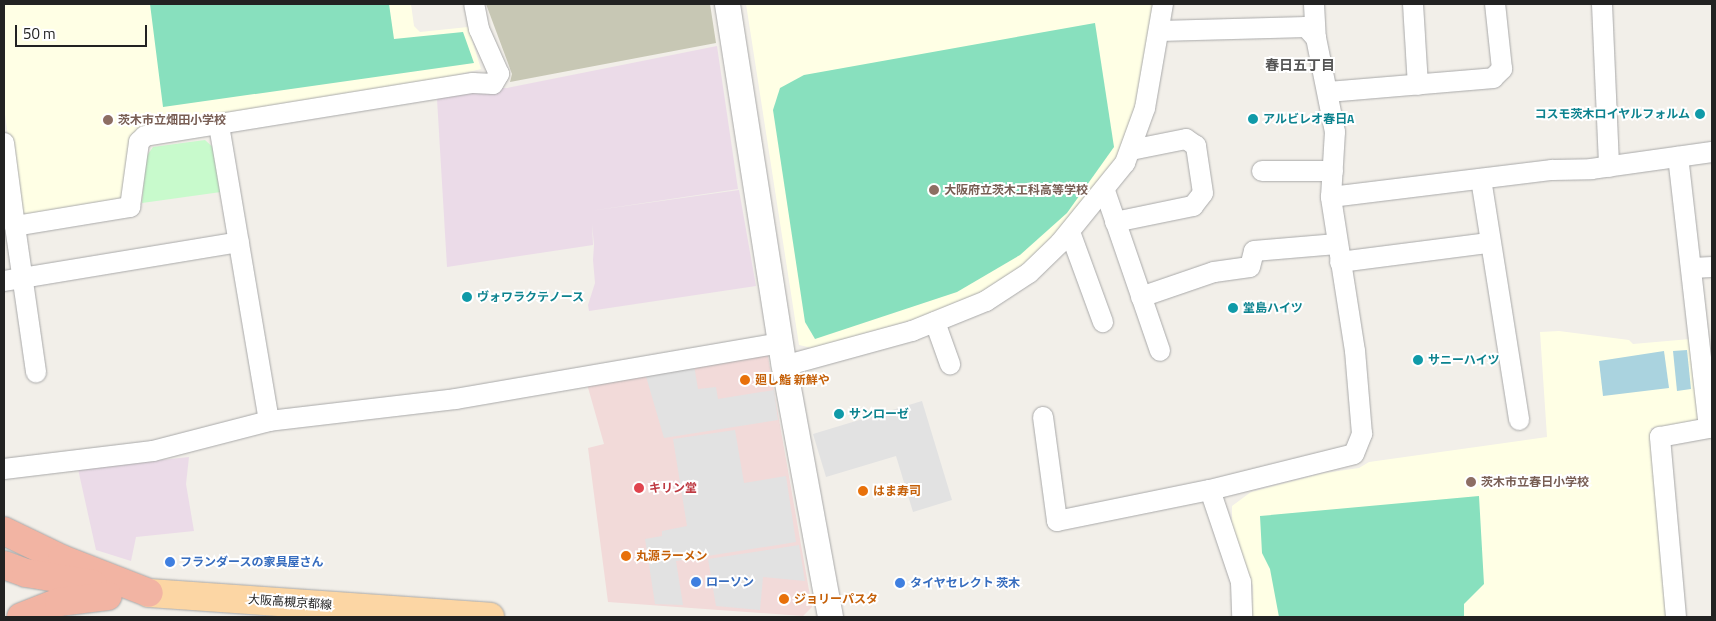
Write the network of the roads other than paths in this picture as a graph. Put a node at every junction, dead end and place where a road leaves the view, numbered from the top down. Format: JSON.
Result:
{"nodes":[{"id":1,"x":474,"y":4,"type":"edge"},
{"id":2,"x":727,"y":4,"type":"edge"},
{"id":3,"x":1163,"y":4,"type":"edge"},
{"id":4,"x":1314,"y":4,"type":"edge"},
{"id":5,"x":1413,"y":4,"type":"edge"},
{"id":6,"x":1495,"y":4,"type":"edge"},
{"id":7,"x":1602,"y":4,"type":"edge"},
{"id":8,"x":1160,"y":31,"type":"junction"},
{"id":9,"x":1316,"y":38,"type":"junction"},
{"id":10,"x":1418,"y":85,"type":"junction"},
{"id":11,"x":1328,"y":92,"type":"junction"},
{"id":12,"x":219,"y":124,"type":"junction"},
{"id":13,"x":4,"y":143,"type":"edge"},
{"id":14,"x":1131,"y":150,"type":"junction"},
{"id":15,"x":1712,"y":152,"type":"edge"},
{"id":16,"x":1678,"y":157,"type":"junction"},
{"id":17,"x":1609,"y":166,"type":"junction"},
{"id":18,"x":1333,"y":170,"type":"junction"},
{"id":19,"x":1262,"y":171,"type":"dead end"},
{"id":20,"x":1482,"y":179,"type":"junction"},
{"id":21,"x":1105,"y":191,"type":"junction"},
{"id":22,"x":1330,"y":197,"type":"junction"},
{"id":23,"x":1115,"y":222,"type":"junction"},
{"id":24,"x":15,"y":226,"type":"junction"},
{"id":25,"x":1070,"y":232,"type":"junction"},
{"id":26,"x":239,"y":242,"type":"junction"},
{"id":27,"x":1490,"y":242,"type":"junction"},
{"id":28,"x":1339,"y":253,"type":"junction"},
{"id":29,"x":1702,"y":267,"type":"edge"},
{"id":30,"x":24,"y":278,"type":"junction"},
{"id":31,"x":4,"y":281,"type":"edge"},
{"id":32,"x":1141,"y":297,"type":"junction"},
{"id":33,"x":935,"y":322,"type":"junction"},
{"id":34,"x":1103,"y":322,"type":"dead end"},
{"id":35,"x":1706,"y":329,"type":"edge"},
{"id":36,"x":1160,"y":351,"type":"dead end"},
{"id":37,"x":782,"y":355,"type":"junction"},
{"id":38,"x":950,"y":364,"type":"dead end"},
{"id":39,"x":36,"y":372,"type":"dead end"},
{"id":40,"x":1710,"y":406,"type":"edge"},
{"id":41,"x":1043,"y":417,"type":"dead end"},
{"id":42,"x":1519,"y":420,"type":"dead end"},
{"id":43,"x":269,"y":421,"type":"junction"},
{"id":44,"x":4,"y":468,"type":"edge"},
{"id":45,"x":1210,"y":490,"type":"junction"},
{"id":46,"x":4,"y":531,"type":"edge"},
{"id":47,"x":4,"y":565,"type":"edge"},
{"id":48,"x":149,"y":593,"type":"junction"},
{"id":49,"x":30,"y":615,"type":"edge"},
{"id":50,"x":490,"y":617,"type":"edge"},
{"id":51,"x":830,"y":617,"type":"edge"},
{"id":52,"x":1242,"y":617,"type":"edge"},
{"id":53,"x":1676,"y":617,"type":"edge"}],
"edges":[{"from":1,"to":12,"type":"street"},
{"from":2,"to":37,"type":"street"},
{"from":3,"to":8,"type":"street"},
{"from":4,"to":9,"type":"street"},
{"from":5,"to":10,"type":"street"},
{"from":6,"to":10,"type":"street"},
{"from":7,"to":17,"type":"street"},
{"from":8,"to":9,"type":"street"},
{"from":8,"to":14,"type":"street"},
{"from":9,"to":11,"type":"street"},
{"from":10,"to":11,"type":"street"},
{"from":11,"to":18,"type":"street"},
{"from":12,"to":24,"type":"street"},
{"from":12,"to":26,"type":"street"},
{"from":13,"to":24,"type":"street"},
{"from":14,"to":21,"type":"street"},
{"from":14,"to":23,"type":"street"},
{"from":15,"to":16,"type":"street"},
{"from":16,"to":17,"type":"street"},
{"from":16,"to":29,"type":"street"},
{"from":17,"to":20,"type":"street"},
{"from":18,"to":19,"type":"street"},
{"from":18,"to":22,"type":"street"},
{"from":20,"to":22,"type":"street"},
{"from":20,"to":27,"type":"street"},
{"from":21,"to":23,"type":"street"},
{"from":21,"to":25,"type":"street"},
{"from":22,"to":28,"type":"street"},
{"from":23,"to":32,"type":"street"},
{"from":24,"to":30,"type":"street"},
{"from":25,"to":33,"type":"street"},
{"from":25,"to":34,"type":"street"},
{"from":26,"to":30,"type":"street"},
{"from":26,"to":43,"type":"street"},
{"from":27,"to":28,"type":"street"},
{"from":27,"to":42,"type":"street"},
{"from":28,"to":32,"type":"street"},
{"from":28,"to":45,"type":"street"},
{"from":29,"to":35,"type":"street"},
{"from":30,"to":31,"type":"street"},
{"from":30,"to":39,"type":"street"},
{"from":32,"to":36,"type":"street"},
{"from":33,"to":37,"type":"street"},
{"from":33,"to":38,"type":"street"},
{"from":35,"to":40,"type":"street"},
{"from":37,"to":43,"type":"street"},
{"from":37,"to":51,"type":"street"},
{"from":40,"to":53,"type":"street"},
{"from":41,"to":45,"type":"street"},
{"from":43,"to":44,"type":"street"},
{"from":45,"to":52,"type":"street"},
{"from":46,"to":48,"type":"highway"},
{"from":47,"to":48,"type":"highway"},
{"from":48,"to":49,"type":"highway"},
{"from":48,"to":50,"type":"main road","name":"大阪高槻京都線"}]}
